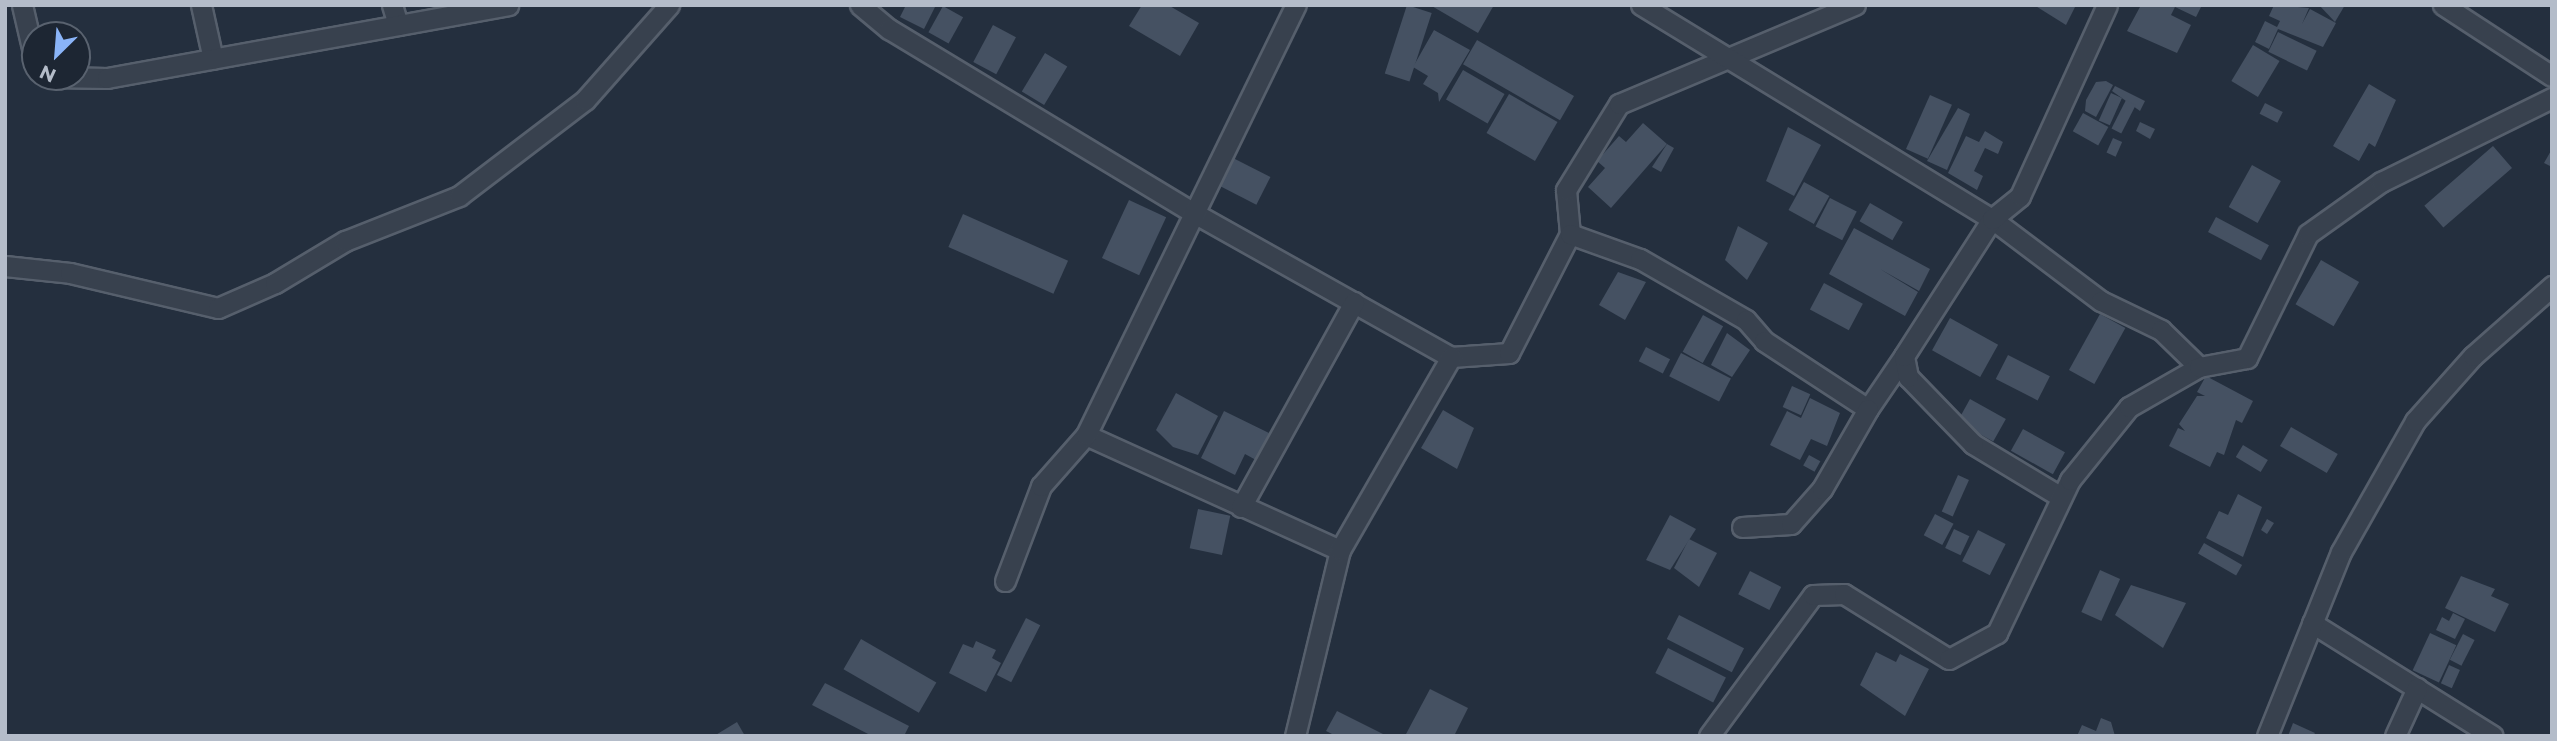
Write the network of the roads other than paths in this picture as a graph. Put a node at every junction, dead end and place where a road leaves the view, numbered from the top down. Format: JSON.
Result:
{"nodes":[{"id":1,"x":201,"y":5,"type":"edge"},
{"id":2,"x":392,"y":5,"type":"edge"},
{"id":3,"x":508,"y":5,"type":"edge"},
{"id":4,"x":669,"y":5,"type":"edge"},
{"id":5,"x":860,"y":5,"type":"edge"},
{"id":6,"x":1296,"y":5,"type":"edge"},
{"id":7,"x":1641,"y":5,"type":"edge"},
{"id":8,"x":1855,"y":5,"type":"edge"},
{"id":9,"x":2106,"y":5,"type":"edge"},
{"id":10,"x":2443,"y":5,"type":"edge"},
{"id":11,"x":398,"y":25,"type":"junction"},
{"id":12,"x":1726,"y":56,"type":"junction"},
{"id":13,"x":213,"y":59,"type":"junction"},
{"id":14,"x":2552,"y":76,"type":"edge"},
{"id":15,"x":91,"y":78,"type":"edge"},
{"id":16,"x":2552,"y":98,"type":"edge"},
{"id":17,"x":1194,"y":213,"type":"junction"},
{"id":18,"x":1992,"y":219,"type":"junction"},
{"id":19,"x":1570,"y":234,"type":"junction"},
{"id":20,"x":5,"y":266,"type":"edge"},
{"id":21,"x":2552,"y":286,"type":"edge"},
{"id":22,"x":1354,"y":302,"type":"junction"},
{"id":23,"x":1904,"y":356,"type":"junction"},
{"id":24,"x":1451,"y":357,"type":"junction"},
{"id":25,"x":2199,"y":367,"type":"junction"},
{"id":26,"x":1868,"y":408,"type":"junction"},
{"id":27,"x":1086,"y":435,"type":"junction"},
{"id":28,"x":2061,"y":497,"type":"junction"},
{"id":29,"x":1241,"y":507,"type":"junction"},
{"id":30,"x":1742,"y":527,"type":"dead end"},
{"id":31,"x":1340,"y":550,"type":"junction"},
{"id":32,"x":1005,"y":581,"type":"dead end"},
{"id":33,"x":2312,"y":623,"type":"junction"},
{"id":34,"x":2417,"y":688,"type":"junction"},
{"id":35,"x":1295,"y":736,"type":"edge"},
{"id":36,"x":1709,"y":736,"type":"edge"},
{"id":37,"x":2267,"y":736,"type":"edge"},
{"id":38,"x":2395,"y":736,"type":"edge"},
{"id":39,"x":2493,"y":736,"type":"edge"}],
"edges":[{"from":1,"to":13,"type":"street"},
{"from":2,"to":11,"type":"street"},
{"from":3,"to":11,"type":"street"},
{"from":4,"to":20,"type":"street"},
{"from":5,"to":17,"type":"street"},
{"from":6,"to":17,"type":"street"},
{"from":7,"to":12,"type":"street"},
{"from":8,"to":12,"type":"street"},
{"from":9,"to":18,"type":"street"},
{"from":10,"to":14,"type":"street"},
{"from":11,"to":13,"type":"street"},
{"from":12,"to":18,"type":"street"},
{"from":12,"to":19,"type":"street"},
{"from":13,"to":15,"type":"street"},
{"from":16,"to":25,"type":"street"},
{"from":17,"to":22,"type":"street"},
{"from":17,"to":27,"type":"street"},
{"from":18,"to":23,"type":"street"},
{"from":18,"to":25,"type":"street"},
{"from":19,"to":24,"type":"street"},
{"from":19,"to":26,"type":"street"},
{"from":21,"to":33,"type":"street"},
{"from":22,"to":24,"type":"street"},
{"from":22,"to":29,"type":"street"},
{"from":23,"to":26,"type":"street"},
{"from":23,"to":28,"type":"street"},
{"from":24,"to":31,"type":"street"},
{"from":25,"to":28,"type":"street"},
{"from":26,"to":30,"type":"street"},
{"from":27,"to":29,"type":"street"},
{"from":27,"to":32,"type":"street"},
{"from":28,"to":36,"type":"street"},
{"from":29,"to":31,"type":"street"},
{"from":31,"to":35,"type":"street"},
{"from":33,"to":34,"type":"street"},
{"from":33,"to":37,"type":"street"},
{"from":34,"to":38,"type":"street"},
{"from":34,"to":39,"type":"street"}]}
